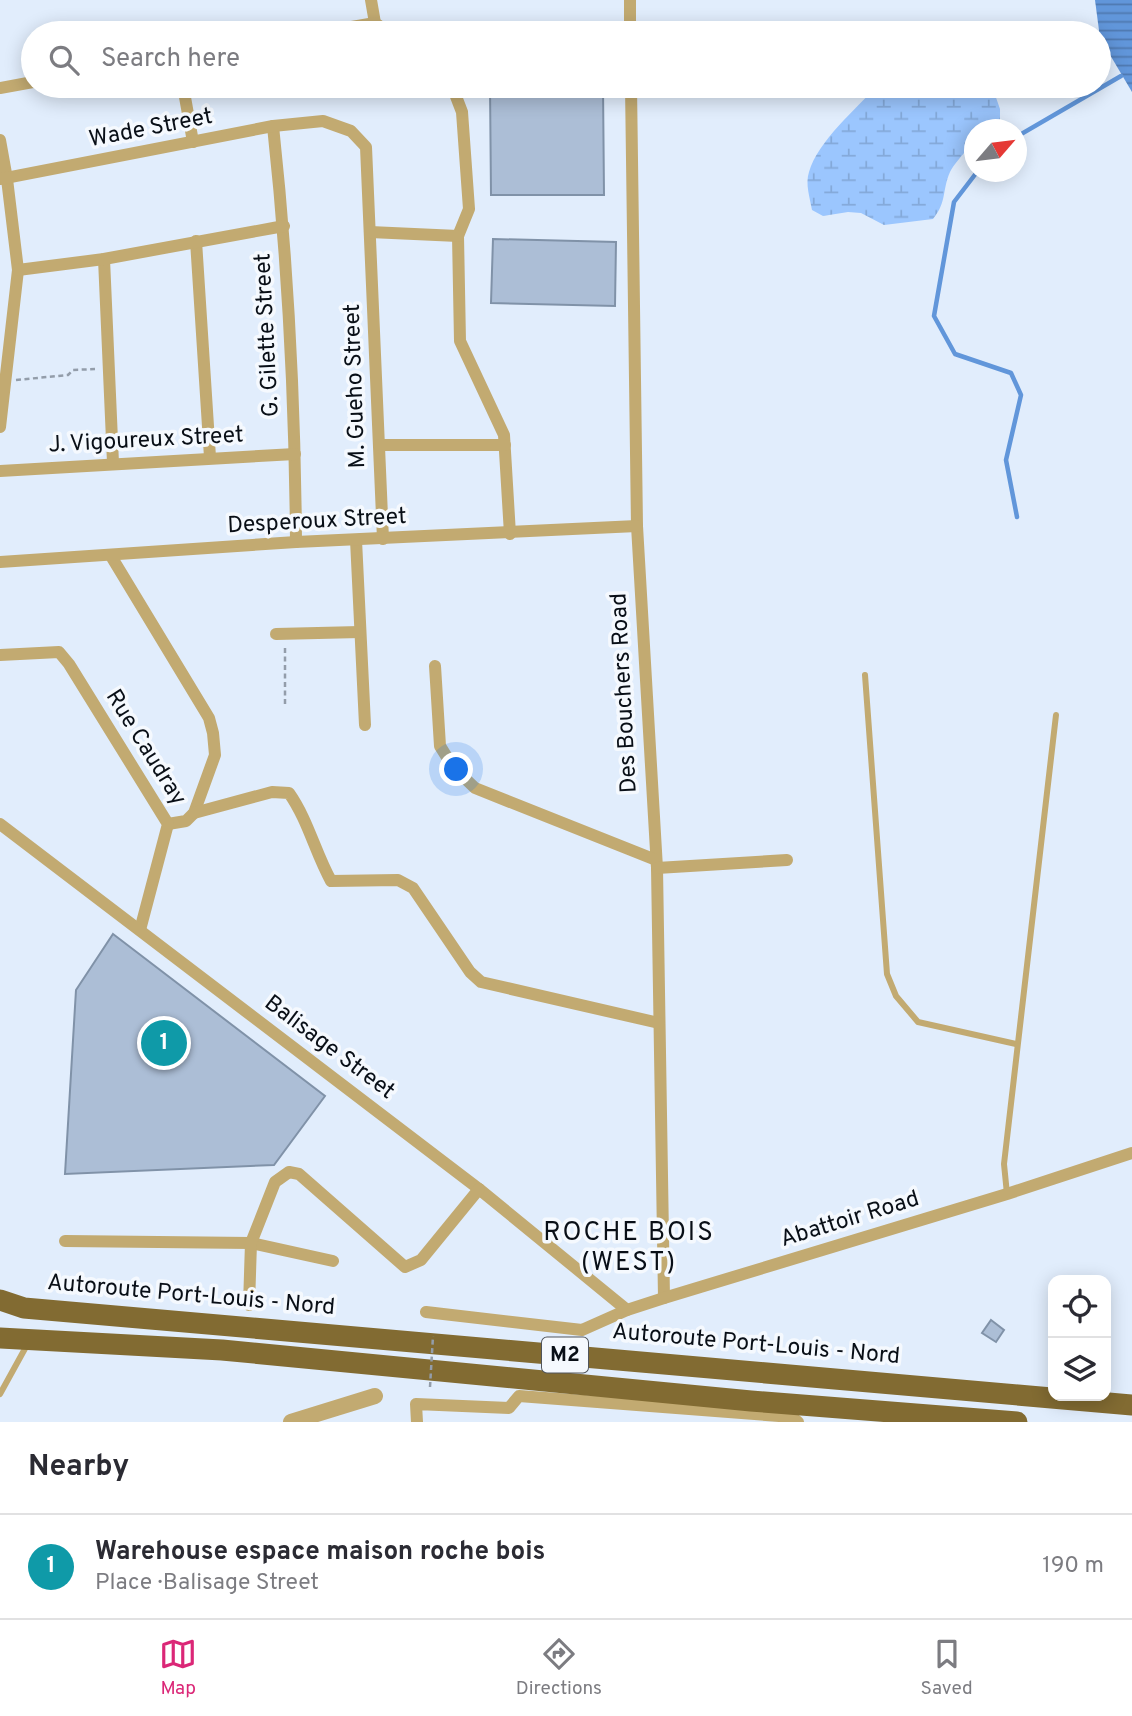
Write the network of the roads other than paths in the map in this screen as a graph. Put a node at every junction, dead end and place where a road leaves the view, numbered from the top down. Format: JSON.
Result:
{"nodes":[{"id":1,"x":371,"y":0,"type":"edge"},
{"id":2,"x":630,"y":0,"type":"edge"},
{"id":3,"x":375,"y":21,"type":"edge"},
{"id":4,"x":630,"y":21,"type":"edge"},
{"id":5,"x":21,"y":84,"type":"edge"},
{"id":6,"x":0,"y":88,"type":"edge"},
{"id":7,"x":185,"y":98,"type":"edge"},
{"id":8,"x":457,"y":98,"type":"edge"},
{"id":9,"x":631,"y":98,"type":"edge"},
{"id":10,"x":273,"y":126,"type":"junction"},
{"id":11,"x":351,"y":131,"type":"joint"},
{"id":12,"x":0,"y":140,"type":"edge"},
{"id":13,"x":193,"y":142,"type":"junction"},
{"id":14,"x":4,"y":179,"type":"edge"},
{"id":15,"x":284,"y":226,"type":"junction"},
{"id":16,"x":370,"y":232,"type":"junction"},
{"id":17,"x":458,"y":236,"type":"junction"},
{"id":18,"x":196,"y":242,"type":"junction"},
{"id":19,"x":103,"y":259,"type":"junction"},
{"id":20,"x":18,"y":270,"type":"junction"},
{"id":21,"x":0,"y":427,"type":"edge"},
{"id":22,"x":379,"y":444,"type":"junction"},
{"id":23,"x":505,"y":445,"type":"junction"},
{"id":24,"x":295,"y":454,"type":"junction"},
{"id":25,"x":210,"y":457,"type":"junction"},
{"id":26,"x":113,"y":463,"type":"junction"},
{"id":27,"x":0,"y":471,"type":"edge"},
{"id":28,"x":636,"y":526,"type":"junction"},
{"id":29,"x":510,"y":534,"type":"junction"},
{"id":30,"x":383,"y":539,"type":"junction"},
{"id":31,"x":356,"y":540,"type":"junction"},
{"id":32,"x":296,"y":542,"type":"junction"},
{"id":33,"x":111,"y":556,"type":"junction"},
{"id":34,"x":0,"y":562,"type":"edge"},
{"id":35,"x":360,"y":632,"type":"junction"},
{"id":36,"x":280,"y":634,"type":"road end"},
{"id":37,"x":0,"y":655,"type":"edge"},
{"id":38,"x":435,"y":666,"type":"dead end"},
{"id":39,"x":865,"y":676,"type":"dead end"},
{"id":40,"x":1056,"y":715,"type":"dead end"},
{"id":41,"x":365,"y":724,"type":"dead end"},
{"id":42,"x":194,"y":813,"type":"junction"},
{"id":43,"x":0,"y":824,"type":"edge"},
{"id":44,"x":168,"y":824,"type":"junction"},
{"id":45,"x":787,"y":860,"type":"dead end"},
{"id":46,"x":656,"y":864,"type":"junction"},
{"id":47,"x":140,"y":930,"type":"junction"},
{"id":48,"x":659,"y":1023,"type":"junction"},
{"id":49,"x":1016,"y":1044,"type":"junction"},
{"id":50,"x":1132,"y":1153,"type":"edge"},
{"id":51,"x":479,"y":1189,"type":"junction"},
{"id":52,"x":1007,"y":1194,"type":"junction"},
{"id":53,"x":65,"y":1241,"type":"dead end"},
{"id":54,"x":251,"y":1243,"type":"junction"},
{"id":55,"x":333,"y":1261,"type":"dead end"},
{"id":56,"x":0,"y":1291,"type":"edge"},
{"id":57,"x":664,"y":1298,"type":"junction"},
{"id":58,"x":0,"y":1300,"type":"edge"},
{"id":59,"x":249,"y":1305,"type":"dead end"},
{"id":60,"x":627,"y":1310,"type":"junction"},
{"id":61,"x":426,"y":1312,"type":"dead end"},
{"id":62,"x":148,"y":1319,"type":"junction"},
{"id":63,"x":0,"y":1338,"type":"edge"},
{"id":64,"x":171,"y":1347,"type":"junction"},
{"id":65,"x":0,"y":1394,"type":"edge"},
{"id":66,"x":375,"y":1396,"type":"dead end"},
{"id":67,"x":1132,"y":1405,"type":"edge"},
{"id":68,"x":665,"y":1408,"type":"junction"},
{"id":69,"x":795,"y":1420,"type":"edge"},
{"id":70,"x":291,"y":1422,"type":"edge"},
{"id":71,"x":417,"y":1422,"type":"edge"},
{"id":72,"x":666,"y":1422,"type":"edge"},
{"id":73,"x":1017,"y":1422,"type":"edge"}],
"edges":[{"from":1,"to":3,"type":"street"},
{"from":2,"to":4,"type":"street"},
{"from":5,"to":6,"type":"street"},
{"from":7,"to":13,"type":"street"},
{"from":8,"to":17,"type":"street"},
{"from":9,"to":28,"type":"street","name":"Des Bouchers Road"},
{"from":10,"to":11,"type":"street","name":"Wade Street"},
{"from":10,"to":13,"type":"street","name":"Wade Street"},
{"from":10,"to":15,"type":"street","name":"G. Gilette Street"},
{"from":11,"to":16,"type":"street","name":"M. Gueho Street"},
{"from":12,"to":14,"type":"street"},
{"from":13,"to":14,"type":"street","name":"Wade Street"},
{"from":14,"to":20,"type":"street"},
{"from":15,"to":18,"type":"street"},
{"from":15,"to":24,"type":"street","name":"G. Gilette Street"},
{"from":16,"to":17,"type":"street"},
{"from":16,"to":22,"type":"street","name":"M. Gueho Street"},
{"from":17,"to":23,"type":"street"},
{"from":18,"to":19,"type":"street"},
{"from":18,"to":25,"type":"street"},
{"from":19,"to":20,"type":"street"},
{"from":19,"to":26,"type":"street"},
{"from":20,"to":21,"type":"street"},
{"from":22,"to":23,"type":"street"},
{"from":22,"to":30,"type":"street","name":"M. Gueho Street"},
{"from":23,"to":29,"type":"street"},
{"from":24,"to":25,"type":"street","name":"J. Vigoureux Street"},
{"from":24,"to":32,"type":"street","name":"G. Gilette Street"},
{"from":25,"to":26,"type":"street","name":"J. Vigoureux Street"},
{"from":26,"to":27,"type":"street","name":"J. Vigoureux Street"},
{"from":28,"to":29,"type":"street","name":"Desperoux Street"},
{"from":28,"to":46,"type":"street","name":"Des Bouchers Road"},
{"from":29,"to":30,"type":"street","name":"Desperoux Street"},
{"from":30,"to":31,"type":"street","name":"Desperoux Street"},
{"from":31,"to":32,"type":"street","name":"Desperoux Street"},
{"from":31,"to":35,"type":"street"},
{"from":32,"to":33,"type":"street","name":"Desperoux Street"},
{"from":33,"to":34,"type":"street","name":"Desperoux Street"},
{"from":33,"to":42,"type":"street"},
{"from":35,"to":36,"type":"street"},
{"from":35,"to":41,"type":"street"},
{"from":37,"to":44,"type":"street","name":"Rue Caudray"},
{"from":38,"to":46,"type":"street"},
{"from":39,"to":49,"type":"lane"},
{"from":40,"to":49,"type":"lane"},
{"from":42,"to":44,"type":"street"},
{"from":42,"to":48,"type":"street"},
{"from":43,"to":47,"type":"street","name":"Balisage Street"},
{"from":44,"to":47,"type":"street","name":"Rue Caudray"},
{"from":45,"to":46,"type":"street"},
{"from":46,"to":48,"type":"street","name":"Des Bouchers Road"},
{"from":47,"to":51,"type":"street","name":"Balisage Street"},
{"from":48,"to":57,"type":"street","name":"Des Bouchers Road"},
{"from":49,"to":52,"type":"lane"},
{"from":50,"to":52,"type":"street","name":"Abattoir Road"},
{"from":51,"to":54,"type":"street"},
{"from":51,"to":60,"type":"street","name":"Balisage Street"},
{"from":52,"to":57,"type":"street","name":"Abattoir Road"},
{"from":53,"to":54,"type":"street"},
{"from":54,"to":55,"type":"street"},
{"from":54,"to":59,"type":"street"},
{"from":56,"to":62,"type":"highway"},
{"from":57,"to":60,"type":"street","name":"Abattoir Road"},
{"from":58,"to":62,"type":"highway","name":"Autoroute Port-Louis - Nord","number":"M2"},
{"from":60,"to":61,"type":"street","name":"Abattoir Road"},
{"from":62,"to":67,"type":"highway","name":"Autoroute Port-Louis - Nord","number":"M2"},
{"from":63,"to":64,"type":"highway","number":"M2"},
{"from":64,"to":65,"type":"lane"},
{"from":64,"to":73,"type":"highway","number":"M2"},
{"from":66,"to":70,"type":"street"},
{"from":68,"to":69,"type":"street"},
{"from":68,"to":71,"type":"street"},
{"from":68,"to":72,"type":"street"}]}
